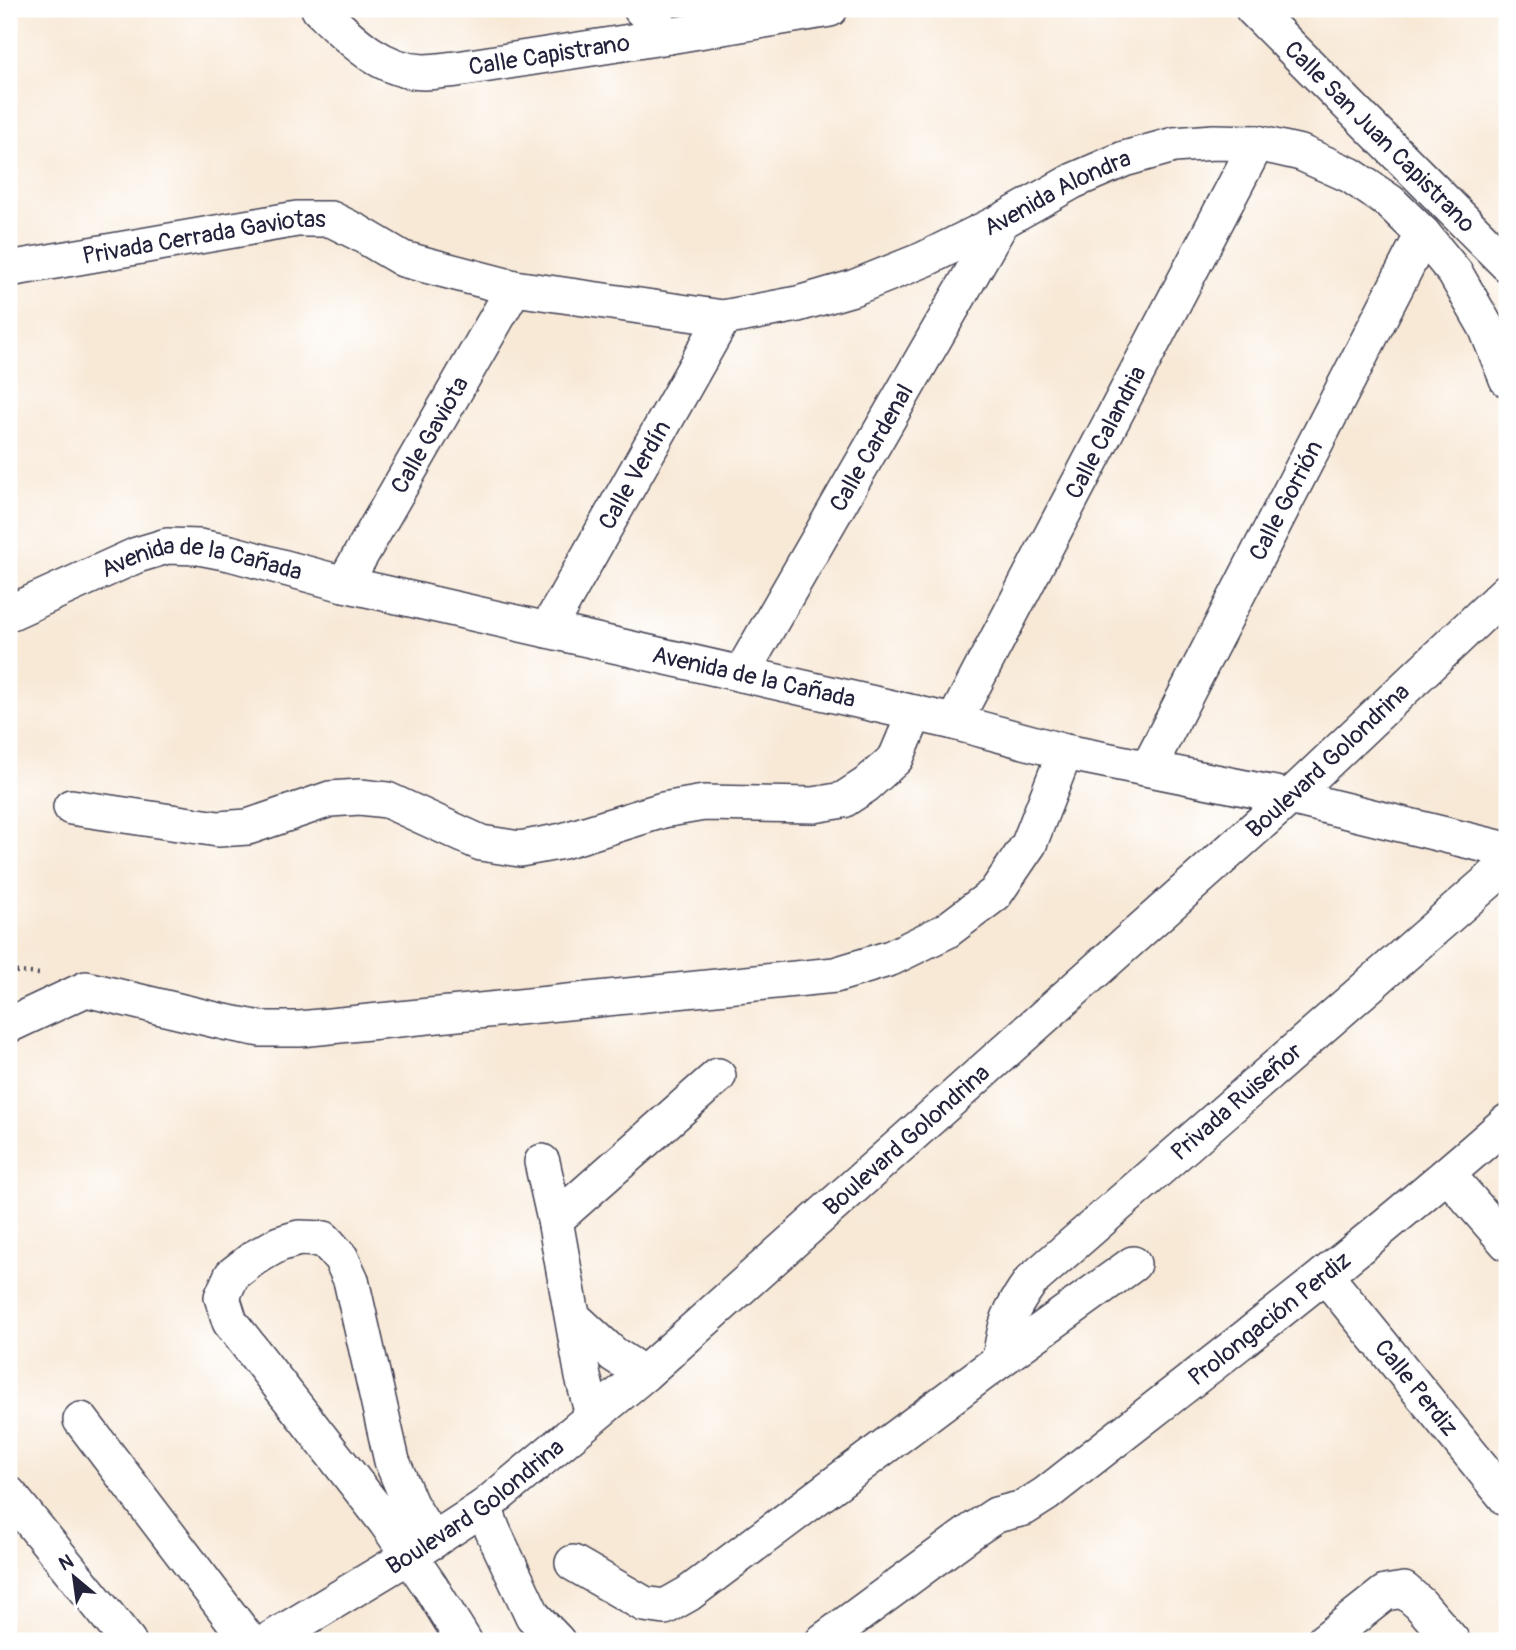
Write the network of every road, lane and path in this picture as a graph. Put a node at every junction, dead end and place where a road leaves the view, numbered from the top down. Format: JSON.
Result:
{"nodes":[{"id":1,"x":318,"y":9,"type":"edge"},
{"id":2,"x":641,"y":9,"type":"edge"},
{"id":3,"x":830,"y":9,"type":"edge"},
{"id":4,"x":1253,"y":9,"type":"edge"},
{"id":5,"x":669,"y":36,"type":"junction"},
{"id":6,"x":1257,"y":143,"type":"junction"},
{"id":7,"x":1002,"y":221,"type":"junction"},
{"id":8,"x":1423,"y":234,"type":"junction"},
{"id":9,"x":1507,"y":264,"type":"edge"},
{"id":10,"x":9,"y":268,"type":"edge"},
{"id":11,"x":514,"y":288,"type":"junction"},
{"id":12,"x":723,"y":318,"type":"junction"},
{"id":13,"x":1507,"y":379,"type":"edge"},
{"id":14,"x":344,"y":584,"type":"junction"},
{"id":15,"x":1507,"y":591,"type":"edge"},
{"id":16,"x":9,"y":613,"type":"edge"},
{"id":17,"x":547,"y":630,"type":"junction"},
{"id":18,"x":741,"y":674,"type":"junction"},
{"id":19,"x":915,"y":713,"type":"junction"},
{"id":20,"x":954,"y":722,"type":"junction"},
{"id":21,"x":1065,"y":752,"type":"junction"},
{"id":22,"x":1148,"y":768,"type":"junction"},
{"id":23,"x":1290,"y":797,"type":"junction"},
{"id":24,"x":71,"y":807,"type":"dead end"},
{"id":25,"x":1507,"y":850,"type":"edge"},
{"id":26,"x":1507,"y":865,"type":"edge"},
{"id":27,"x":9,"y":1025,"type":"edge"},
{"id":28,"x":718,"y":1076,"type":"dead end"},
{"id":29,"x":1507,"y":1122,"type":"edge"},
{"id":30,"x":542,"y":1162,"type":"dead end"},
{"id":31,"x":1448,"y":1175,"type":"junction"},
{"id":32,"x":555,"y":1220,"type":"junction"},
{"id":33,"x":1507,"y":1243,"type":"edge"},
{"id":34,"x":1133,"y":1264,"type":"dead end"},
{"id":35,"x":1325,"y":1275,"type":"junction"},
{"id":36,"x":573,"y":1317,"type":"junction"},
{"id":37,"x":1000,"y":1360,"type":"junction"},
{"id":38,"x":644,"y":1374,"type":"junction"},
{"id":39,"x":593,"y":1415,"type":"junction"},
{"id":40,"x":81,"y":1420,"type":"dead end"},
{"id":41,"x":9,"y":1494,"type":"edge"},
{"id":42,"x":1507,"y":1499,"type":"edge"},
{"id":43,"x":484,"y":1507,"type":"junction"},
{"id":44,"x":421,"y":1548,"type":"junction"},
{"id":45,"x":573,"y":1563,"type":"dead end"},
{"id":46,"x":128,"y":1641,"type":"edge"},
{"id":47,"x":249,"y":1641,"type":"edge"},
{"id":48,"x":268,"y":1641,"type":"edge"},
{"id":49,"x":464,"y":1641,"type":"edge"},
{"id":50,"x":557,"y":1641,"type":"edge"},
{"id":51,"x":823,"y":1641,"type":"edge"},
{"id":52,"x":1324,"y":1641,"type":"edge"},
{"id":53,"x":1452,"y":1641,"type":"edge"}],
"edges":[{"from":1,"to":5,"type":"street","name":"Calle Capistrano"},
{"from":2,"to":5,"type":"street"},
{"from":3,"to":5,"type":"street","name":"Calle Capistrano"},
{"from":4,"to":9,"type":"street","name":"Calle San Juan Capistrano"},
{"from":6,"to":7,"type":"street","name":"Avenida Alondra"},
{"from":6,"to":8,"type":"street","name":"Avenida Alondra"},
{"from":6,"to":20,"type":"street","name":"Calle Calandria"},
{"from":7,"to":12,"type":"street","name":"Avenida Alondra"},
{"from":7,"to":18,"type":"street","name":"Calle Cardenal"},
{"from":8,"to":13,"type":"street","name":"Avenida Alondra"},
{"from":8,"to":22,"type":"street","name":"Calle Gorrión"},
{"from":10,"to":11,"type":"street","name":"Privada Cerrada Gaviotas"},
{"from":11,"to":12,"type":"street","name":"Avenida Alondra"},
{"from":11,"to":14,"type":"street","name":"Calle Gaviota"},
{"from":12,"to":17,"type":"street","name":"Calle Verdín"},
{"from":14,"to":16,"type":"street","name":"Avenida de la Cañada"},
{"from":14,"to":17,"type":"street","name":"Avenida de la Cañada"},
{"from":15,"to":23,"type":"street","name":"Boulevard Golondrina"},
{"from":17,"to":18,"type":"street","name":"Avenida de la Cañada"},
{"from":18,"to":19,"type":"street","name":"Avenida de la Cañada"},
{"from":19,"to":20,"type":"street","name":"Avenida de la Cañada"},
{"from":19,"to":24,"type":"street"},
{"from":20,"to":21,"type":"street","name":"Avenida de la Cañada"},
{"from":21,"to":22,"type":"street","name":"Avenida de la Cañada"},
{"from":21,"to":27,"type":"street"},
{"from":22,"to":23,"type":"street","name":"Avenida de la Cañada"},
{"from":23,"to":25,"type":"street","name":"Avenida de la Cañada"},
{"from":23,"to":38,"type":"street","name":"Boulevard Golondrina"},
{"from":26,"to":37,"type":"street","name":"Privada Ruiseñor"},
{"from":28,"to":32,"type":"street"},
{"from":29,"to":31,"type":"street","name":"Prolongación Perdiz"},
{"from":30,"to":32,"type":"street"},
{"from":31,"to":33,"type":"street"},
{"from":31,"to":35,"type":"street","name":"Prolongación Perdiz"},
{"from":32,"to":36,"type":"street"},
{"from":34,"to":37,"type":"street"},
{"from":35,"to":42,"type":"street","name":"Calle Perdiz"},
{"from":35,"to":51,"type":"street","name":"Prolongación Perdiz"},
{"from":36,"to":38,"type":"street"},
{"from":36,"to":39,"type":"street"},
{"from":37,"to":45,"type":"street"},
{"from":38,"to":39,"type":"street","name":"Boulevard Golondrina"},
{"from":39,"to":43,"type":"street","name":"Boulevard Golondrina"},
{"from":40,"to":47,"type":"street"},
{"from":41,"to":46,"type":"street"},
{"from":43,"to":44,"type":"street","name":"Boulevard Golondrina"},
{"from":43,"to":50,"type":"street"},
{"from":44,"to":44,"type":"street"},
{"from":44,"to":48,"type":"street","name":"Boulevard Golondrina"},
{"from":44,"to":49,"type":"street"},
{"from":52,"to":53,"type":"street"}]}
